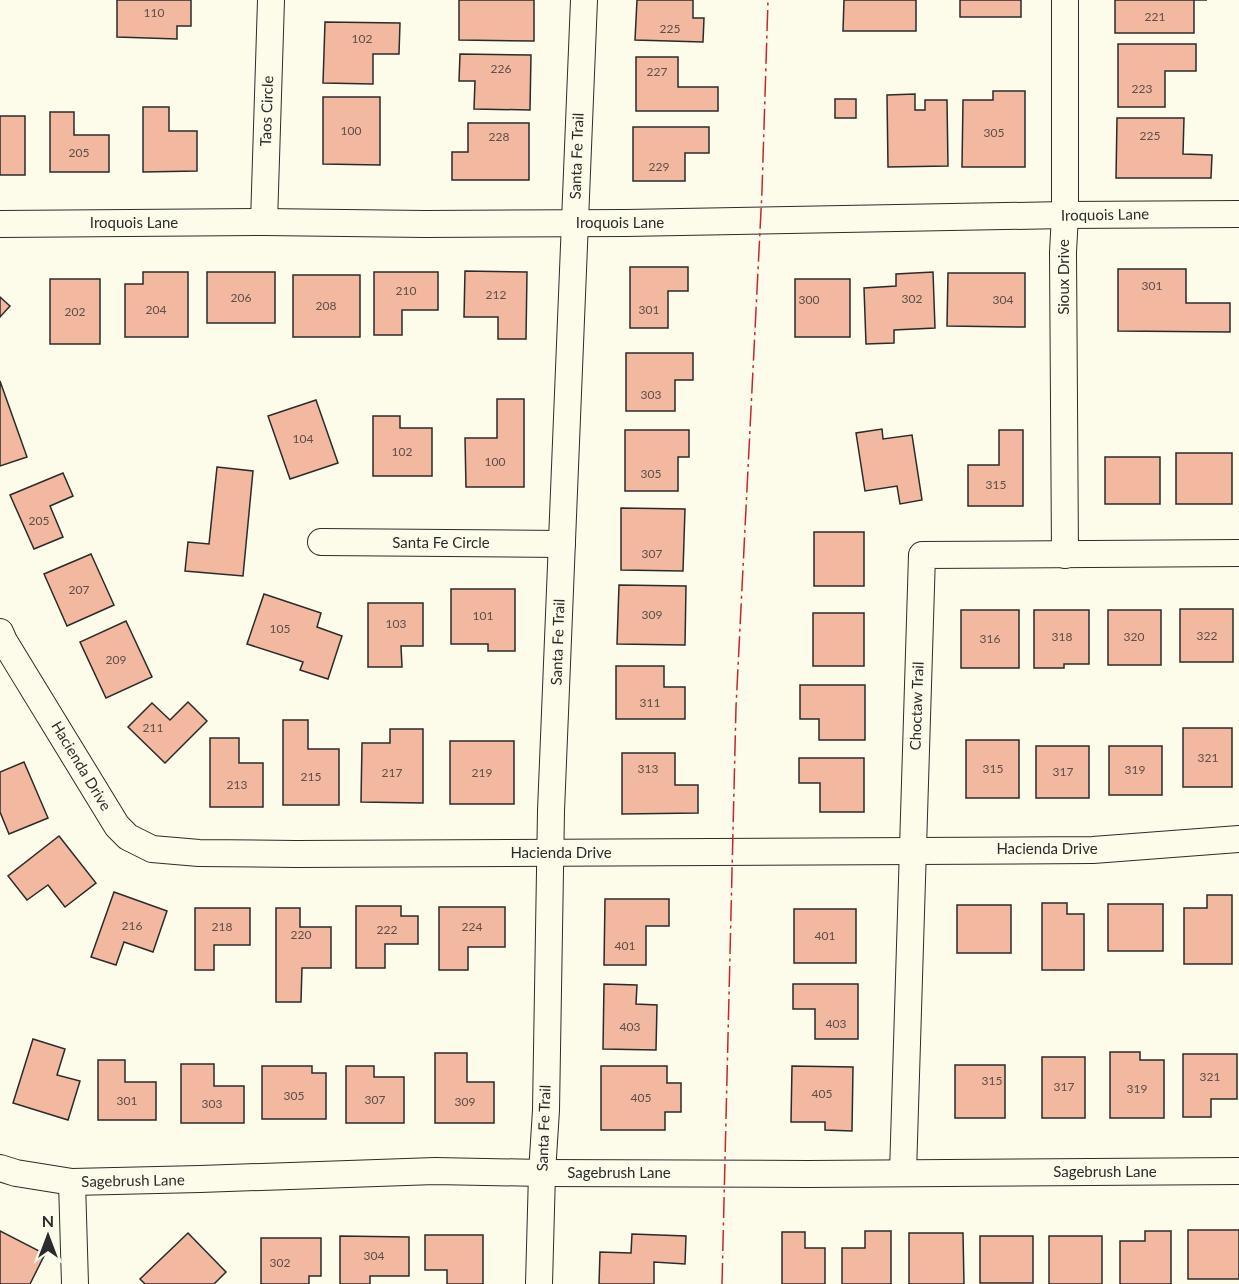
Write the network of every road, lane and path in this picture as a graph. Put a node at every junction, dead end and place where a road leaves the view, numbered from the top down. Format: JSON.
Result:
{"nodes":[{"id":1,"x":271,"y":0,"type":"edge"},
{"id":2,"x":584,"y":0,"type":"edge"},
{"id":3,"x":1065,"y":0,"type":"edge"},
{"id":4,"x":1239,"y":214,"type":"edge"},
{"id":5,"x":1065,"y":215,"type":"junction"},
{"id":6,"x":264,"y":222,"type":"junction"},
{"id":7,"x":575,"y":223,"type":"junction"},
{"id":8,"x":0,"y":224,"type":"edge"},
{"id":9,"x":321,"y":542,"type":"dead end"},
{"id":10,"x":562,"y":544,"type":"junction"},
{"id":11,"x":1239,"y":553,"type":"edge"},
{"id":12,"x":1065,"y":555,"type":"junction"},
{"id":13,"x":0,"y":632,"type":"edge"},
{"id":14,"x":1239,"y":839,"type":"edge"},
{"id":15,"x":912,"y":851,"type":"junction"},
{"id":16,"x":550,"y":853,"type":"junction"},
{"id":17,"x":0,"y":1168,"type":"edge"},
{"id":18,"x":1239,"y":1171,"type":"edge"},
{"id":19,"x":543,"y":1173,"type":"junction"},
{"id":20,"x":903,"y":1173,"type":"junction"},
{"id":21,"x":72,"y":1182,"type":"junction"},
{"id":22,"x":75,"y":1284,"type":"edge"},
{"id":23,"x":539,"y":1284,"type":"edge"}],
"edges":[{"from":1,"to":6,"type":"street","name":"Taos Circle"},
{"from":2,"to":7,"type":"street","name":"Santa Fe Trail"},
{"from":3,"to":5,"type":"street","name":"Sioux Drive"},
{"from":4,"to":5,"type":"street","name":"Iroquois Lane"},
{"from":5,"to":7,"type":"street","name":"Iroquois Lane"},
{"from":5,"to":12,"type":"street","name":"Sioux Drive"},
{"from":6,"to":7,"type":"street","name":"Iroquois Lane"},
{"from":6,"to":8,"type":"street","name":"Iroquois Lane"},
{"from":7,"to":10,"type":"street","name":"Santa Fe Trail"},
{"from":9,"to":10,"type":"street","name":"Santa Fe Circle"},
{"from":10,"to":16,"type":"street","name":"Santa Fe Trail"},
{"from":11,"to":12,"type":"street","name":"Choctaw Trail"},
{"from":12,"to":15,"type":"street","name":"Choctaw Trail"},
{"from":13,"to":16,"type":"street","name":"Hacienda Drive"},
{"from":14,"to":15,"type":"street","name":"Hacienda Drive"},
{"from":15,"to":16,"type":"street","name":"Hacienda Drive"},
{"from":15,"to":20,"type":"street","name":"Choctaw Trail"},
{"from":16,"to":19,"type":"street","name":"Santa Fe Trail"},
{"from":17,"to":21,"type":"street","name":"Sagebrush Lane"},
{"from":18,"to":20,"type":"street","name":"Sagebrush Lane"},
{"from":19,"to":20,"type":"street","name":"Sagebrush Lane"},
{"from":19,"to":21,"type":"street","name":"Sagebrush Lane"},
{"from":19,"to":23,"type":"street","name":"Santa Fe Trail"},
{"from":21,"to":22,"type":"street"}]}
